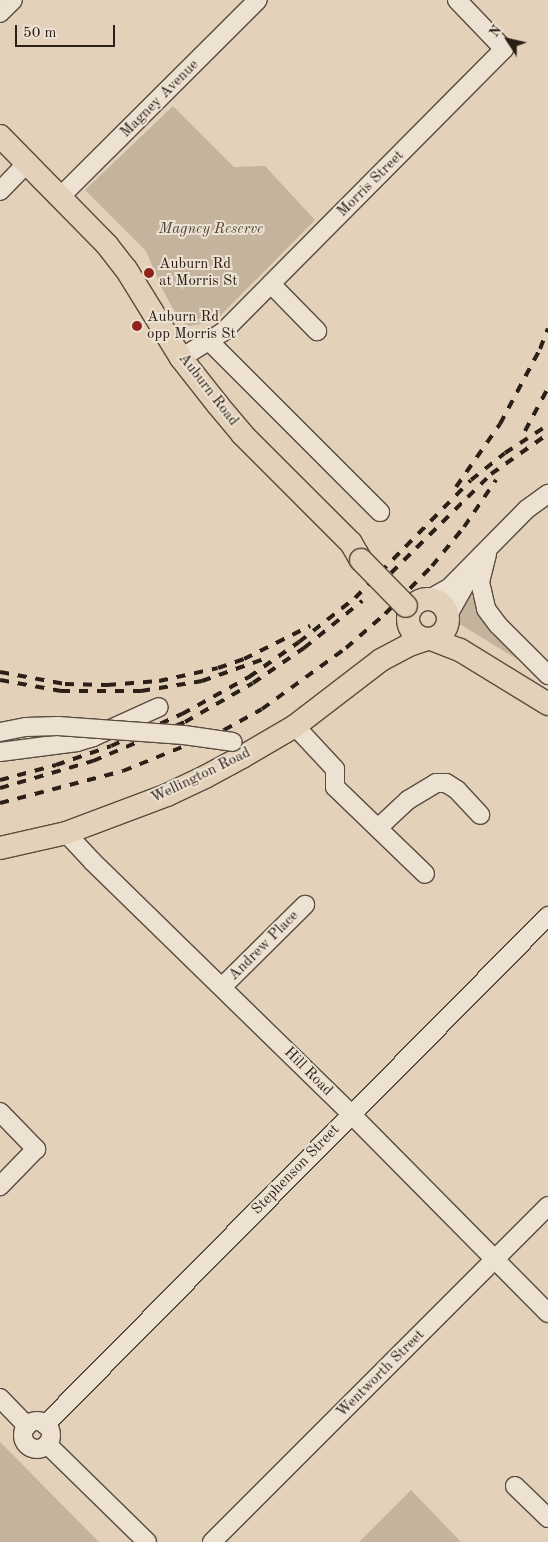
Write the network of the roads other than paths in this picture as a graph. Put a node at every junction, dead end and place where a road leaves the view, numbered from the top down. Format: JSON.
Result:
{"nodes":[{"id":1,"x":13,"y":0,"type":"edge"},
{"id":2,"x":258,"y":0,"type":"edge"},
{"id":3,"x":456,"y":0,"type":"edge"},
{"id":4,"x":0,"y":13,"type":"edge"},
{"id":5,"x":0,"y":136,"type":"edge"},
{"id":6,"x":26,"y":164,"type":"junction"},
{"id":7,"x":0,"y":190,"type":"edge"},
{"id":8,"x":60,"y":197,"type":"junction"},
{"id":9,"x":271,"y":284,"type":"junction"},
{"id":10,"x":317,"y":331,"type":"dead end"},
{"id":11,"x":209,"y":341,"type":"junction"},
{"id":12,"x":181,"y":358,"type":"junction"},
{"id":13,"x":548,"y":494,"type":"edge"},
{"id":14,"x":380,"y":512,"type":"dead end"},
{"id":15,"x":487,"y":552,"type":"junction"},
{"id":16,"x":415,"y":606,"type":"junction"},
{"id":17,"x":448,"y":617,"type":"junction"},
{"id":18,"x":429,"y":639,"type":"junction"},
{"id":19,"x":381,"y":660,"type":"junction"},
{"id":20,"x":548,"y":675,"type":"edge"},
{"id":21,"x":548,"y":688,"type":"edge"},
{"id":22,"x":548,"y":704,"type":"edge"},
{"id":23,"x":159,"y":707,"type":"dead end"},
{"id":24,"x":294,"y":726,"type":"junction"},
{"id":25,"x":0,"y":732,"type":"edge"},
{"id":26,"x":238,"y":750,"type":"junction"},
{"id":27,"x":0,"y":752,"type":"edge"},
{"id":28,"x":480,"y":815,"type":"dead end"},
{"id":29,"x":378,"y":828,"type":"junction"},
{"id":30,"x":66,"y":833,"type":"junction"},
{"id":31,"x":0,"y":848,"type":"edge"},
{"id":32,"x":425,"y":874,"type":"dead end"},
{"id":33,"x":305,"y":905,"type":"dead end"},
{"id":34,"x":548,"y":916,"type":"edge"},
{"id":35,"x":222,"y":987,"type":"junction"},
{"id":36,"x":0,"y":1112,"type":"edge"},
{"id":37,"x":351,"y":1114,"type":"junction"},
{"id":38,"x":0,"y":1186,"type":"edge"},
{"id":39,"x":548,"y":1206,"type":"edge"},
{"id":40,"x":496,"y":1260,"type":"junction"},
{"id":41,"x":548,"y":1313,"type":"edge"},
{"id":42,"x":0,"y":1398,"type":"edge"},
{"id":43,"x":45,"y":1425,"type":"junction"},
{"id":44,"x":27,"y":1426,"type":"junction"},
{"id":45,"x":47,"y":1444,"type":"junction"},
{"id":46,"x":514,"y":1486,"type":"dead end"},
{"id":47,"x":548,"y":1518,"type":"edge"},
{"id":48,"x":147,"y":1542,"type":"edge"},
{"id":49,"x":212,"y":1542,"type":"edge"}],
"edges":[{"from":1,"to":4,"type":"street"},
{"from":2,"to":8,"type":"street","name":"Magney Avenue"},
{"from":3,"to":9,"type":"street","name":"Morris Street"},
{"from":5,"to":6,"type":"main road","name":"Auburn Road"},
{"from":6,"to":7,"type":"street"},
{"from":6,"to":8,"type":"main road","name":"Auburn Road"},
{"from":8,"to":12,"type":"main road","name":"Auburn Road"},
{"from":9,"to":10,"type":"street"},
{"from":9,"to":11,"type":"street","name":"Morris Street"},
{"from":11,"to":12,"type":"street","name":"Morris Street"},
{"from":11,"to":14,"type":"street","name":"Auburn Road"},
{"from":12,"to":16,"type":"main road","name":"Auburn Road","bridge":true},
{"from":13,"to":15,"type":"street"},
{"from":15,"to":16,"type":"street"},
{"from":15,"to":17,"type":"street"},
{"from":15,"to":20,"type":"street"},
{"from":16,"to":17,"type":"main road"},
{"from":16,"to":18,"type":"main road"},
{"from":16,"to":19,"type":"main road","name":"Wellington Road"},
{"from":17,"to":18,"type":"main road"},
{"from":17,"to":21,"type":"main road"},
{"from":18,"to":19,"type":"main road","name":"Wellington Road"},
{"from":18,"to":22,"type":"main road"},
{"from":19,"to":24,"type":"main road","name":"Wellington Road"},
{"from":23,"to":27,"type":"street"},
{"from":24,"to":26,"type":"main road","name":"Wellington Road"},
{"from":24,"to":29,"type":"street"},
{"from":25,"to":26,"type":"street","bridge":true},
{"from":26,"to":30,"type":"main road","name":"Wellington Road"},
{"from":28,"to":29,"type":"street"},
{"from":29,"to":32,"type":"street"},
{"from":30,"to":31,"type":"main road","name":"Wellington Road"},
{"from":30,"to":35,"type":"street","name":"Hill Road"},
{"from":33,"to":35,"type":"street","name":"Andrew Place"},
{"from":34,"to":37,"type":"street","name":"Stephenson Street"},
{"from":35,"to":37,"type":"street","name":"Hill Road"},
{"from":36,"to":38,"type":"street"},
{"from":37,"to":40,"type":"street","name":"Hill Road"},
{"from":37,"to":43,"type":"street","name":"Stephenson Street"},
{"from":39,"to":40,"type":"street","name":"Wentworth Street"},
{"from":40,"to":41,"type":"street","name":"Hill Road"},
{"from":40,"to":49,"type":"street","name":"Wentworth Street"},
{"from":42,"to":44,"type":"street"},
{"from":43,"to":44,"type":"street"},
{"from":43,"to":45,"type":"street"},
{"from":44,"to":45,"type":"street"},
{"from":45,"to":48,"type":"street"},
{"from":46,"to":47,"type":"street"}]}
